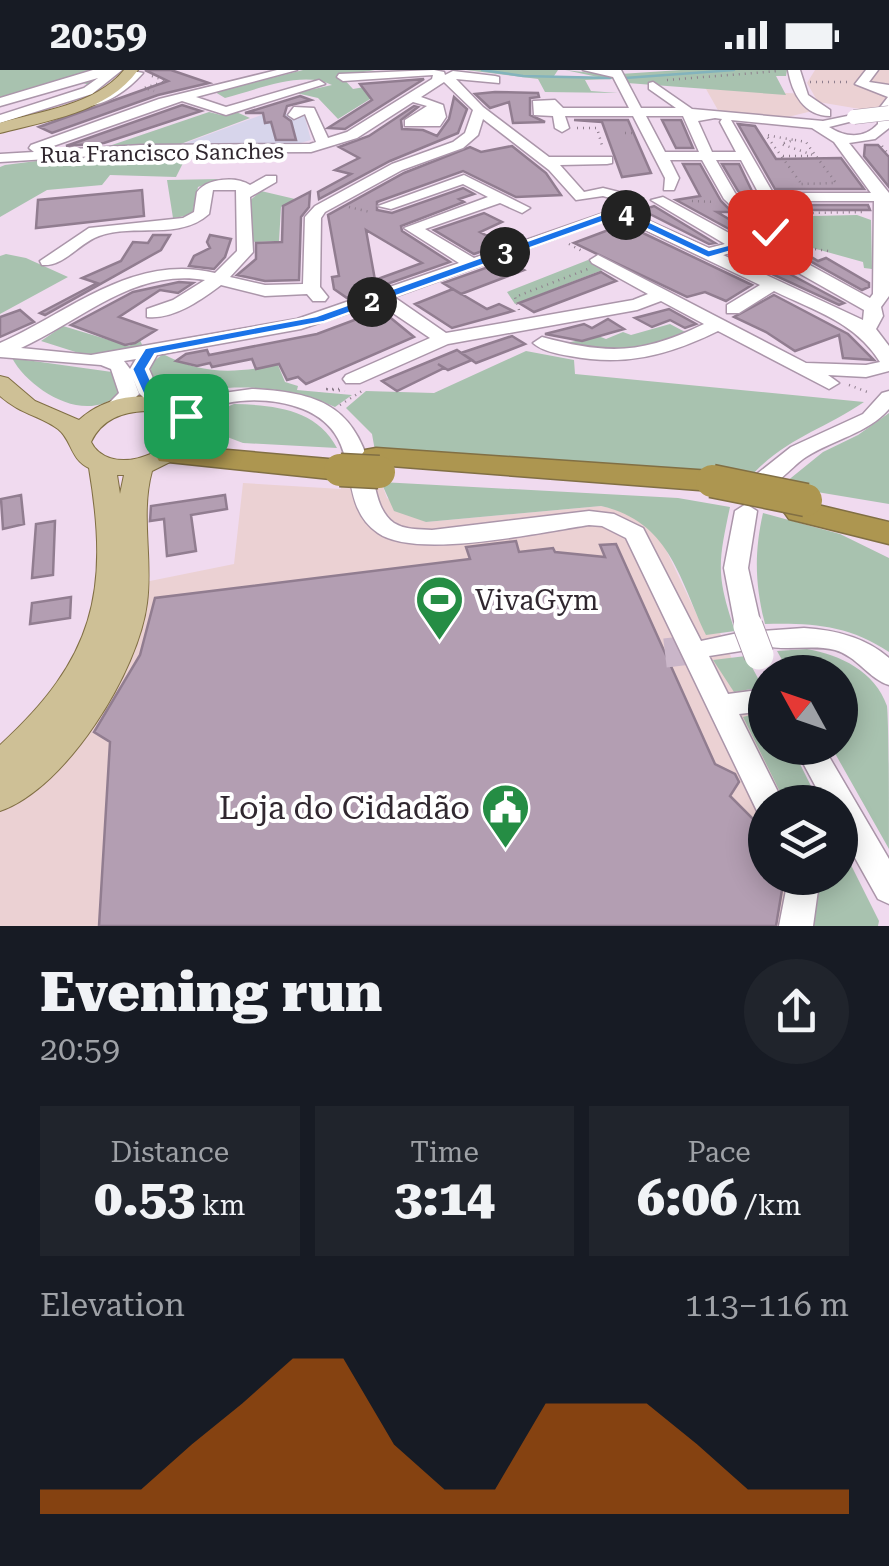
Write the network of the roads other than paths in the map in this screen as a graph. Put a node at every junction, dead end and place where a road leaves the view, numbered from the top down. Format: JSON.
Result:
{"nodes":[{"id":1,"x":290,"y":70,"type":"edge"},
{"id":2,"x":590,"y":70,"type":"edge"},
{"id":3,"x":794,"y":70,"type":"edge"},
{"id":4,"x":872,"y":70,"type":"edge"},
{"id":5,"x":115,"y":71,"type":"edge"},
{"id":6,"x":137,"y":71,"type":"edge"},
{"id":7,"x":615,"y":72,"type":"edge"},
{"id":8,"x":440,"y":75,"type":"edge"},
{"id":9,"x":344,"y":76,"type":"dead end"},
{"id":10,"x":495,"y":80,"type":"dead end"},
{"id":11,"x":319,"y":84,"type":"dead end"},
{"id":12,"x":652,"y":84,"type":"road end"},
{"id":13,"x":484,"y":91,"type":"dead end"},
{"id":14,"x":466,"y":93,"type":"junction"},
{"id":15,"x":889,"y":97,"type":"edge"},
{"id":16,"x":179,"y":98,"type":"junction"},
{"id":17,"x":410,"y":98,"type":"junction"},
{"id":18,"x":0,"y":102,"type":"edge"},
{"id":19,"x":438,"y":105,"type":"dead end"},
{"id":20,"x":480,"y":110,"type":"junction"},
{"id":21,"x":639,"y":111,"type":"junction"},
{"id":22,"x":690,"y":112,"type":"junction"},
{"id":23,"x":889,"y":113,"type":"edge"},
{"id":24,"x":294,"y":115,"type":"dead end"},
{"id":25,"x":727,"y":119,"type":"junction"},
{"id":26,"x":827,"y":120,"type":"junction"},
{"id":27,"x":1,"y":122,"type":"edge"},
{"id":28,"x":562,"y":128,"type":"road end"},
{"id":29,"x":324,"y":144,"type":"junction"},
{"id":30,"x":18,"y":156,"type":"junction"},
{"id":31,"x":662,"y":156,"type":"junction"},
{"id":32,"x":709,"y":156,"type":"junction"},
{"id":33,"x":746,"y":156,"type":"junction"},
{"id":34,"x":607,"y":160,"type":"road end"},
{"id":35,"x":0,"y":161,"type":"edge"},
{"id":36,"x":548,"y":161,"type":"junction"},
{"id":37,"x":271,"y":179,"type":"dead end"},
{"id":38,"x":663,"y":193,"type":"junction"},
{"id":39,"x":243,"y":195,"type":"junction"},
{"id":40,"x":771,"y":197,"type":"junction"},
{"id":41,"x":500,"y":198,"type":"junction"},
{"id":42,"x":884,"y":202,"type":"edge"},
{"id":43,"x":581,"y":203,"type":"junction"},
{"id":44,"x":386,"y":206,"type":"dead end"},
{"id":45,"x":522,"y":208,"type":"dead end"},
{"id":46,"x":621,"y":208,"type":"junction"},
{"id":47,"x":770,"y":229,"type":"junction"},
{"id":48,"x":562,"y":234,"type":"junction"},
{"id":49,"x":746,"y":244,"type":"junction"},
{"id":50,"x":708,"y":254,"type":"junction"},
{"id":51,"x":48,"y":260,"type":"dead end"},
{"id":52,"x":601,"y":262,"type":"road end"},
{"id":53,"x":472,"y":264,"type":"junction"},
{"id":54,"x":222,"y":278,"type":"junction"},
{"id":55,"x":769,"y":287,"type":"dead end"},
{"id":56,"x":311,"y":288,"type":"junction"},
{"id":57,"x":384,"y":298,"type":"junction"},
{"id":58,"x":653,"y":298,"type":"junction"},
{"id":59,"x":872,"y":306,"type":"junction"},
{"id":60,"x":734,"y":309,"type":"dead end"},
{"id":61,"x":153,"y":313,"type":"dead end"},
{"id":62,"x":335,"y":314,"type":"junction"},
{"id":63,"x":840,"y":315,"type":"junction"},
{"id":64,"x":719,"y":324,"type":"junction"},
{"id":65,"x":866,"y":330,"type":"junction"},
{"id":66,"x":42,"y":331,"type":"junction"},
{"id":67,"x":443,"y":340,"type":"junction"},
{"id":68,"x":542,"y":342,"type":"dead end"},
{"id":69,"x":0,"y":351,"type":"edge"},
{"id":70,"x":150,"y":351,"type":"junction"},
{"id":71,"x":104,"y":359,"type":"junction"},
{"id":72,"x":67,"y":360,"type":"junction"},
{"id":73,"x":889,"y":363,"type":"edge"},
{"id":74,"x":0,"y":364,"type":"edge"},
{"id":75,"x":800,"y":368,"type":"junction"},
{"id":76,"x":0,"y":383,"type":"edge"},
{"id":77,"x":828,"y":383,"type":"road end"},
{"id":78,"x":354,"y":385,"type":"road end"},
{"id":79,"x":882,"y":396,"type":"edge"},
{"id":80,"x":160,"y":403,"type":"junction"},
{"id":81,"x":109,"y":410,"type":"junction"},
{"id":82,"x":172,"y":442,"type":"junction"},
{"id":83,"x":90,"y":452,"type":"junction"},
{"id":84,"x":761,"y":482,"type":"dead end"},
{"id":85,"x":746,"y":512,"type":"dead end"},
{"id":86,"x":889,"y":513,"type":"edge"},
{"id":87,"x":845,"y":516,"type":"junction"},
{"id":88,"x":889,"y":522,"type":"edge"},
{"id":89,"x":889,"y":533,"type":"edge"},
{"id":90,"x":889,"y":548,"type":"edge"},
{"id":91,"x":711,"y":647,"type":"tunnel mouth"},
{"id":92,"x":757,"y":647,"type":"edge"},
{"id":93,"x":889,"y":675,"type":"edge"},
{"id":94,"x":748,"y":702,"type":"edge"},
{"id":95,"x":720,"y":706,"type":"junction"},
{"id":96,"x":819,"y":765,"type":"edge"},
{"id":97,"x":0,"y":766,"type":"edge"},
{"id":98,"x":760,"y":785,"type":"edge"},
{"id":99,"x":0,"y":796,"type":"edge"},
{"id":100,"x":888,"y":889,"type":"edge"},
{"id":101,"x":801,"y":895,"type":"edge"},
{"id":102,"x":796,"y":926,"type":"edge"}],
"edges":[{"from":1,"to":16,"type":"street"},
{"from":2,"to":7,"type":"street"},
{"from":3,"to":26,"type":"street"},
{"from":4,"to":15,"type":"street"},
{"from":5,"to":18,"type":"street"},
{"from":5,"to":27,"type":"main road"},
{"from":6,"to":27,"type":"main road"},
{"from":7,"to":21,"type":"street"},
{"from":8,"to":9,"type":"street"},
{"from":8,"to":10,"type":"street"},
{"from":8,"to":14,"type":"street"},
{"from":8,"to":17,"type":"street","name":"Rua Francisco Sanches"},
{"from":11,"to":16,"type":"street"},
{"from":12,"to":22,"type":"street"},
{"from":13,"to":14,"type":"street"},
{"from":14,"to":20,"type":"street"},
{"from":15,"to":26,"type":"street"},
{"from":16,"to":30,"type":"street"},
{"from":17,"to":19,"type":"street"},
{"from":17,"to":29,"type":"street","name":"Rua Francisco Sanches"},
{"from":20,"to":36,"type":"street"},
{"from":20,"to":56,"type":"street"},
{"from":21,"to":22,"type":"street"},
{"from":21,"to":28,"type":"street"},
{"from":21,"to":31,"type":"street"},
{"from":22,"to":25,"type":"street"},
{"from":23,"to":26,"type":"street","bridge":true},
{"from":24,"to":29,"type":"street"},
{"from":25,"to":26,"type":"street"},
{"from":25,"to":32,"type":"street"},
{"from":25,"to":33,"type":"street"},
{"from":26,"to":42,"type":"street"},
{"from":29,"to":30,"type":"street","name":"Rua Francisco Sanches"},
{"from":30,"to":35,"type":"street","name":"Rua Francisco Sanches"},
{"from":31,"to":32,"type":"street"},
{"from":31,"to":38,"type":"street"},
{"from":32,"to":33,"type":"street"},
{"from":32,"to":47,"type":"street"},
{"from":33,"to":40,"type":"street"},
{"from":34,"to":36,"type":"street"},
{"from":36,"to":43,"type":"street"},
{"from":37,"to":39,"type":"street"},
{"from":38,"to":46,"type":"street"},
{"from":38,"to":49,"type":"street"},
{"from":39,"to":51,"type":"street"},
{"from":39,"to":54,"type":"street"},
{"from":40,"to":42,"type":"street"},
{"from":40,"to":47,"type":"street"},
{"from":41,"to":44,"type":"street"},
{"from":41,"to":45,"type":"street"},
{"from":41,"to":53,"type":"street"},
{"from":42,"to":59,"type":"street"},
{"from":43,"to":46,"type":"street"},
{"from":43,"to":48,"type":"street"},
{"from":46,"to":48,"type":"street"},
{"from":46,"to":50,"type":"street"},
{"from":47,"to":49,"type":"street"},
{"from":48,"to":53,"type":"street"},
{"from":49,"to":50,"type":"street"},
{"from":49,"to":59,"type":"street"},
{"from":50,"to":63,"type":"street"},
{"from":52,"to":58,"type":"street"},
{"from":53,"to":57,"type":"street"},
{"from":54,"to":56,"type":"street"},
{"from":54,"to":61,"type":"street"},
{"from":54,"to":66,"type":"street"},
{"from":55,"to":60,"type":"street"},
{"from":56,"to":62,"type":"street"},
{"from":57,"to":62,"type":"street"},
{"from":57,"to":67,"type":"street"},
{"from":58,"to":64,"type":"street"},
{"from":58,"to":67,"type":"street"},
{"from":59,"to":63,"type":"street"},
{"from":59,"to":65,"type":"street"},
{"from":62,"to":70,"type":"street"},
{"from":63,"to":65,"type":"street"},
{"from":64,"to":68,"type":"street"},
{"from":64,"to":75,"type":"street"},
{"from":65,"to":73,"type":"street"},
{"from":66,"to":69,"type":"street"},
{"from":66,"to":72,"type":"street"},
{"from":67,"to":78,"type":"street"},
{"from":69,"to":72,"type":"street"},
{"from":70,"to":71,"type":"street"},
{"from":70,"to":80,"type":"street"},
{"from":71,"to":72,"type":"street"},
{"from":71,"to":81,"type":"street"},
{"from":73,"to":75,"type":"street"},
{"from":74,"to":81,"type":"main road"},
{"from":75,"to":77,"type":"street"},
{"from":76,"to":83,"type":"main road"},
{"from":79,"to":84,"type":"street"},
{"from":80,"to":81,"type":"main road"},
{"from":80,"to":82,"type":"main road"},
{"from":81,"to":83,"type":"main road"},
{"from":82,"to":83,"type":"main road"},
{"from":82,"to":87,"type":"highway","bridge":true},
{"from":82,"to":95,"type":"street"},
{"from":82,"to":99,"type":"main road"},
{"from":83,"to":97,"type":"main road"},
{"from":85,"to":92,"type":"street"},
{"from":86,"to":87,"type":"highway"},
{"from":87,"to":88,"type":"highway"},
{"from":87,"to":89,"type":"highway"},
{"from":87,"to":90,"type":"highway"},
{"from":91,"to":92,"type":"street"},
{"from":92,"to":93,"type":"street"},
{"from":94,"to":95,"type":"street"},
{"from":95,"to":98,"type":"street"},
{"from":96,"to":100,"type":"street"},
{"from":101,"to":102,"type":"street"}]}
